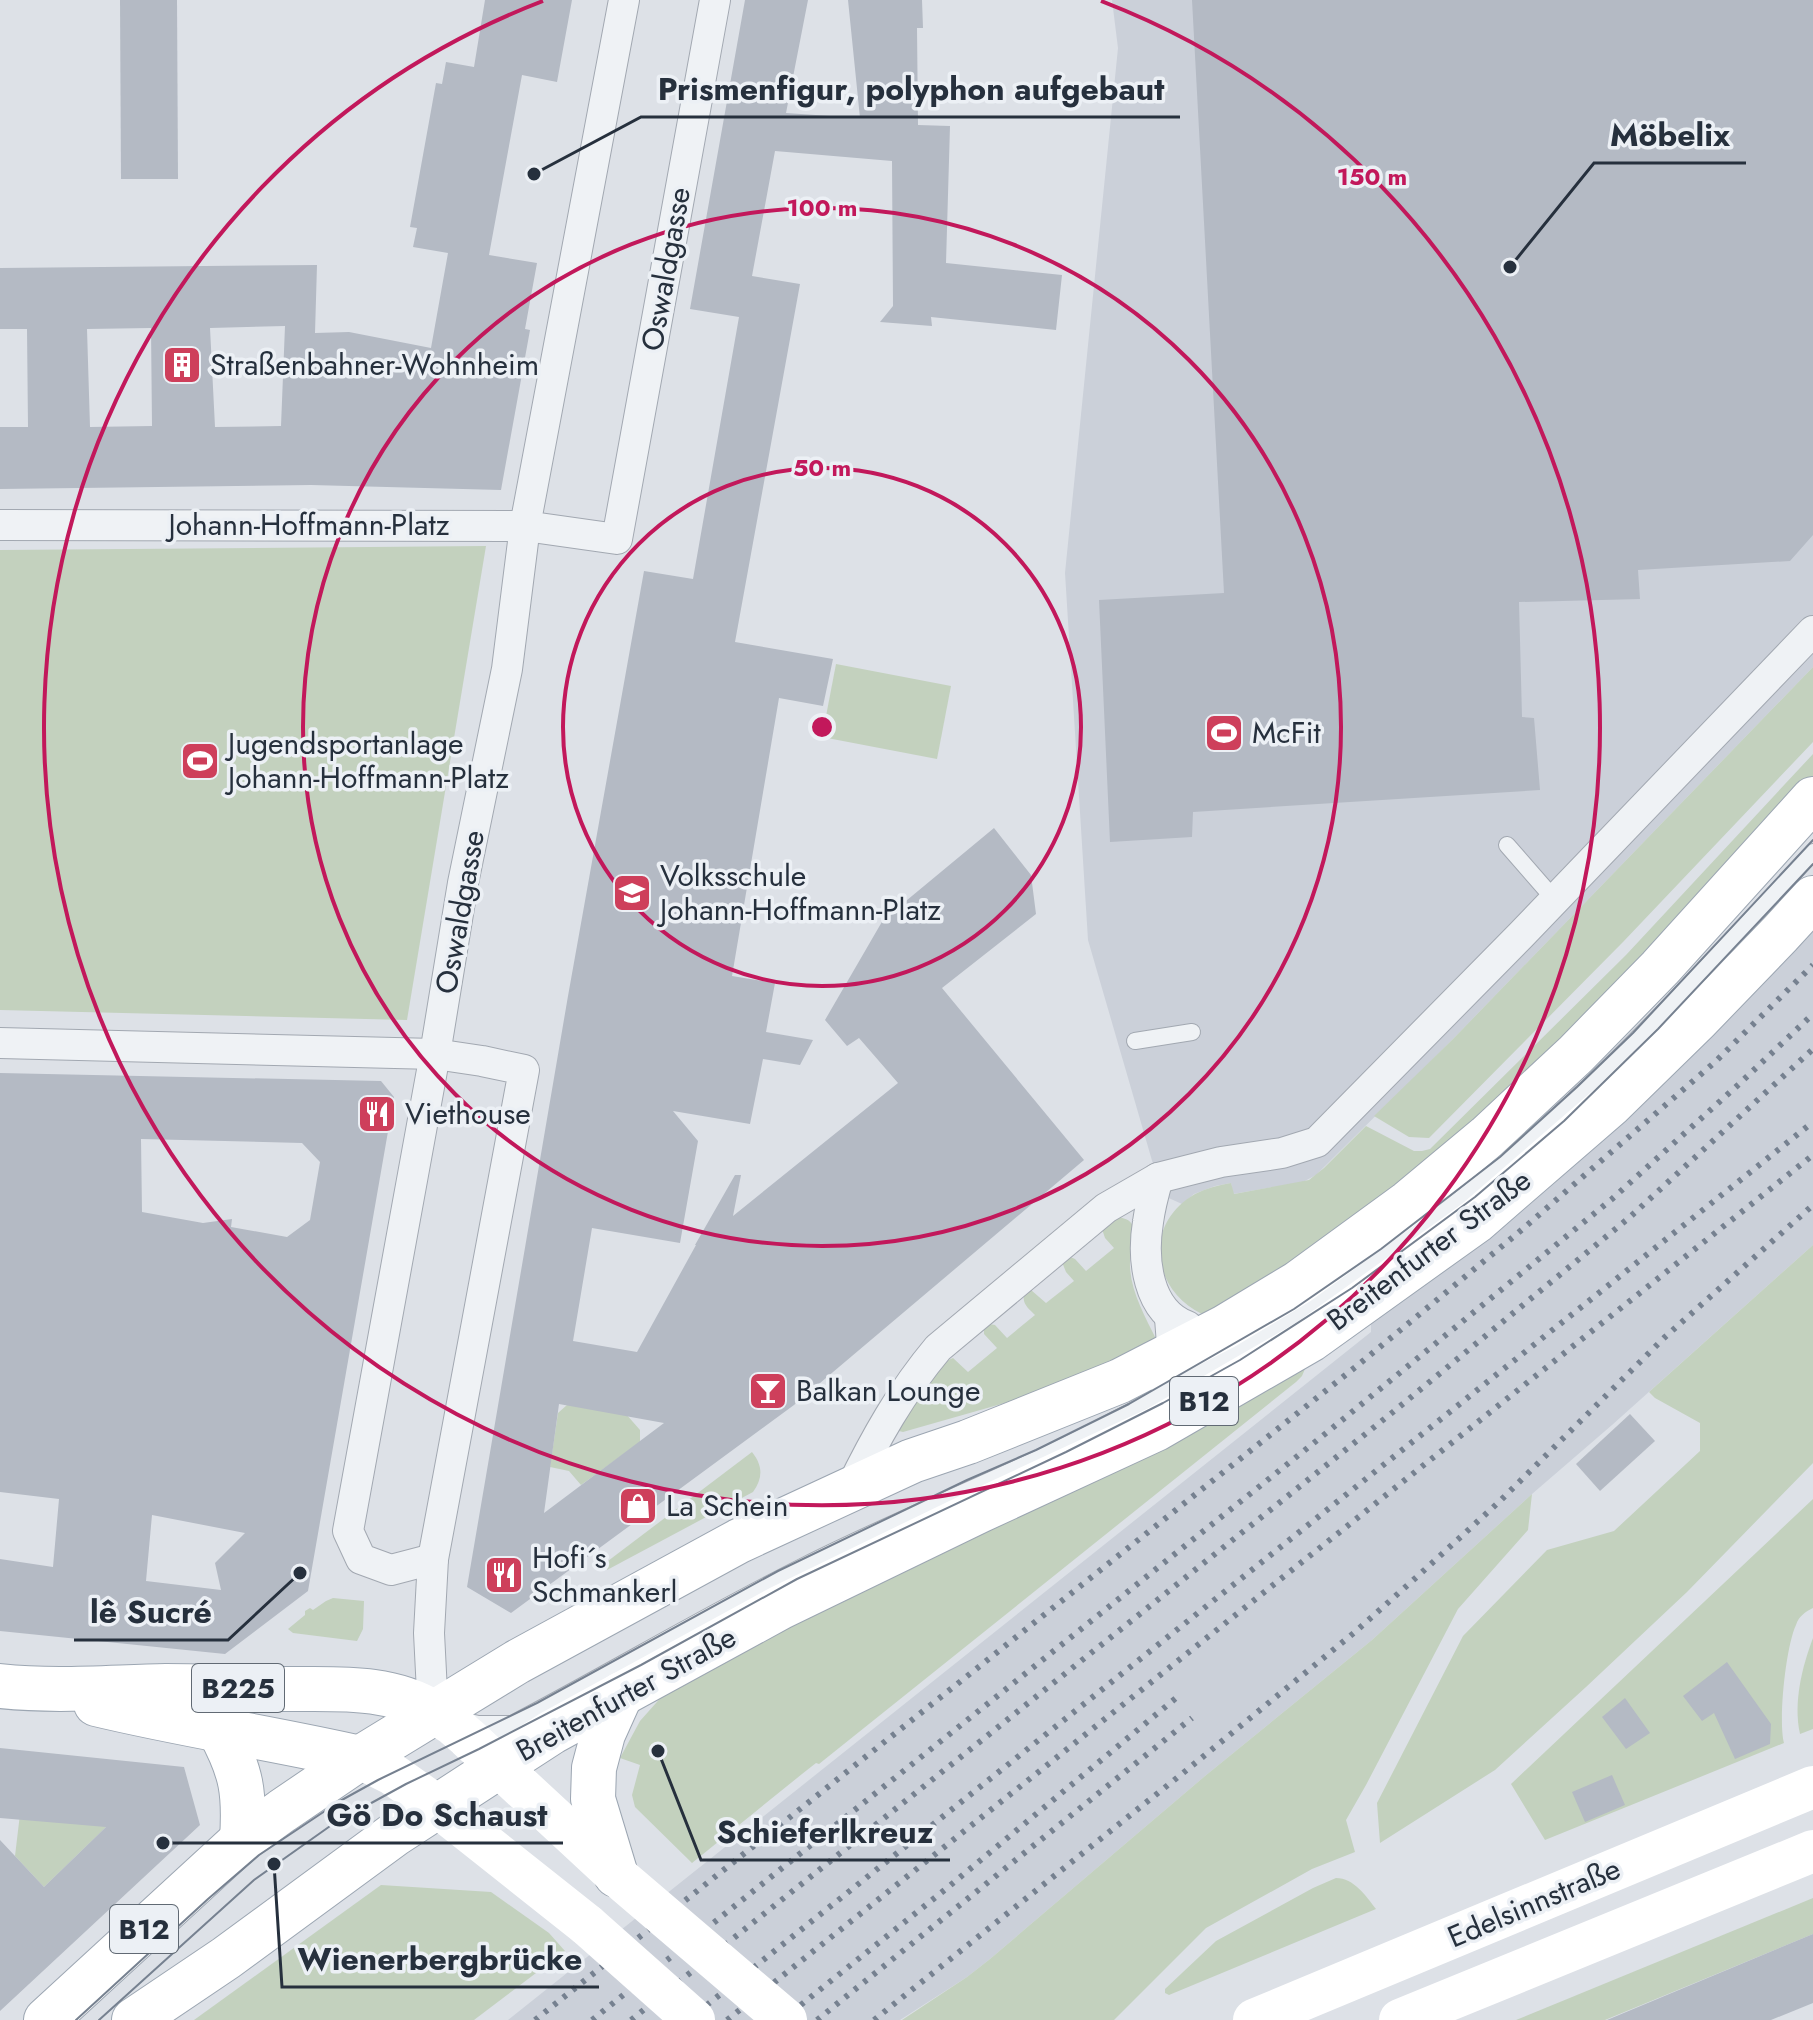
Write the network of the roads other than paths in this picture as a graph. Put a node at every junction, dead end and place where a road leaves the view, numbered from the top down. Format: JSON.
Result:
{"nodes":[{"id":1,"x":624,"y":0,"type":"edge"},
{"id":2,"x":715,"y":0,"type":"edge"},
{"id":3,"x":0,"y":525,"type":"edge"},
{"id":4,"x":525,"y":526,"type":"junction"},
{"id":5,"x":617,"y":539,"type":"joint"},
{"id":6,"x":1813,"y":631,"type":"edge"},
{"id":7,"x":1813,"y":799,"type":"edge"},
{"id":8,"x":1507,"y":845,"type":"dead end"},
{"id":9,"x":1813,"y":852,"type":"edge"},
{"id":10,"x":1813,"y":898,"type":"edge"},
{"id":11,"x":1555,"y":900,"type":"junction"},
{"id":12,"x":1192,"y":1032,"type":"dead end"},
{"id":13,"x":1135,"y":1041,"type":"dead end"},
{"id":14,"x":0,"y":1043,"type":"edge"},
{"id":15,"x":435,"y":1054,"type":"junction"},
{"id":16,"x":1158,"y":1178,"type":"junction"},
{"id":17,"x":1170,"y":1354,"type":"junction"},
{"id":18,"x":850,"y":1490,"type":"junction"},
{"id":19,"x":979,"y":1511,"type":"junction"},
{"id":20,"x":433,"y":1559,"type":"junction"},
{"id":21,"x":20,"y":1688,"type":"edge"},
{"id":22,"x":621,"y":1694,"type":"junction"},
{"id":23,"x":433,"y":1712,"type":"junction"},
{"id":24,"x":512,"y":1724,"type":"junction"},
{"id":25,"x":219,"y":1730,"type":"junction"},
{"id":26,"x":360,"y":1758,"type":"junction"},
{"id":27,"x":470,"y":1770,"type":"junction"},
{"id":28,"x":1813,"y":1787,"type":"edge"},
{"id":29,"x":242,"y":1840,"type":"junction"},
{"id":30,"x":1813,"y":1851,"type":"edge"},
{"id":31,"x":616,"y":1875,"type":"junction"},
{"id":32,"x":46,"y":2020,"type":"edge"},
{"id":33,"x":134,"y":2020,"type":"edge"},
{"id":34,"x":694,"y":2020,"type":"edge"},
{"id":35,"x":786,"y":2020,"type":"edge"},
{"id":36,"x":1254,"y":2020,"type":"edge"},
{"id":37,"x":1400,"y":2020,"type":"edge"}],
"edges":[{"from":1,"to":4,"type":"street","name":"Oswaldgasse"},
{"from":2,"to":5,"type":"street","name":"Oswaldgasse"},
{"from":3,"to":4,"type":"street","name":"Johann-Hoffmann-Platz"},
{"from":4,"to":5,"type":"street","name":"Johann-Hoffmann-Platz"},
{"from":4,"to":15,"type":"street","name":"Oswaldgasse"},
{"from":6,"to":11,"type":"street"},
{"from":7,"to":17,"type":"main road","name":"Breitenfurter Straße","number":"B12"},
{"from":8,"to":11,"type":"lane"},
{"from":9,"to":17,"type":"lane","name":"Breitenfurter Straße"},
{"from":10,"to":19,"type":"main road","name":"Breitenfurter Straße","number":"B12"},
{"from":11,"to":16,"type":"street"},
{"from":12,"to":13,"type":"lane"},
{"from":14,"to":15,"type":"street"},
{"from":15,"to":20,"type":"street"},
{"from":15,"to":20,"type":"street","name":"Oswaldgasse"},
{"from":16,"to":17,"type":"street"},
{"from":16,"to":18,"type":"street"},
{"from":17,"to":18,"type":"main road","name":"Breitenfurter Straße","number":"B12"},
{"from":17,"to":19,"type":"street","name":"Breitenfurter Straße"},
{"from":17,"to":24,"type":"lane","name":"Breitenfurter Straße"},
{"from":18,"to":23,"type":"main road","name":"Breitenfurter Straße","number":"B12"},
{"from":19,"to":22,"type":"main road","name":"Breitenfurter Straße","number":"B12"},
{"from":20,"to":23,"type":"street"},
{"from":21,"to":23,"type":"main road","number":"B225"},
{"from":21,"to":25,"type":"main road","number":"B225"},
{"from":22,"to":27,"type":"main road","name":"Breitenfurter Straße","number":"B12"},
{"from":22,"to":31,"type":"main road"},
{"from":23,"to":24,"type":"lane"},
{"from":23,"to":26,"type":"main road","name":"Breitenfurter Straße","number":"B12"},
{"from":23,"to":27,"type":"main road"},
{"from":24,"to":27,"type":"lane","name":"Breitenfurter Straße"},
{"from":25,"to":26,"type":"main road","number":"B225"},
{"from":25,"to":29,"type":"main road"},
{"from":26,"to":27,"type":"main road"},
{"from":26,"to":29,"type":"main road","name":"Breitenfurter Straße","number":"B12"},
{"from":27,"to":31,"type":"main road"},
{"from":27,"to":33,"type":"main road","name":"Breitenfurter Straße","number":"B12"},
{"from":27,"to":34,"type":"main road","bridge":true},
{"from":28,"to":36,"type":"main road","name":"Edelsinnstraße"},
{"from":29,"to":32,"type":"main road","name":"Breitenfurter Straße","number":"B12"},
{"from":30,"to":37,"type":"main road","name":"Edelsinnstraße"},
{"from":31,"to":35,"type":"main road","bridge":true}]}
